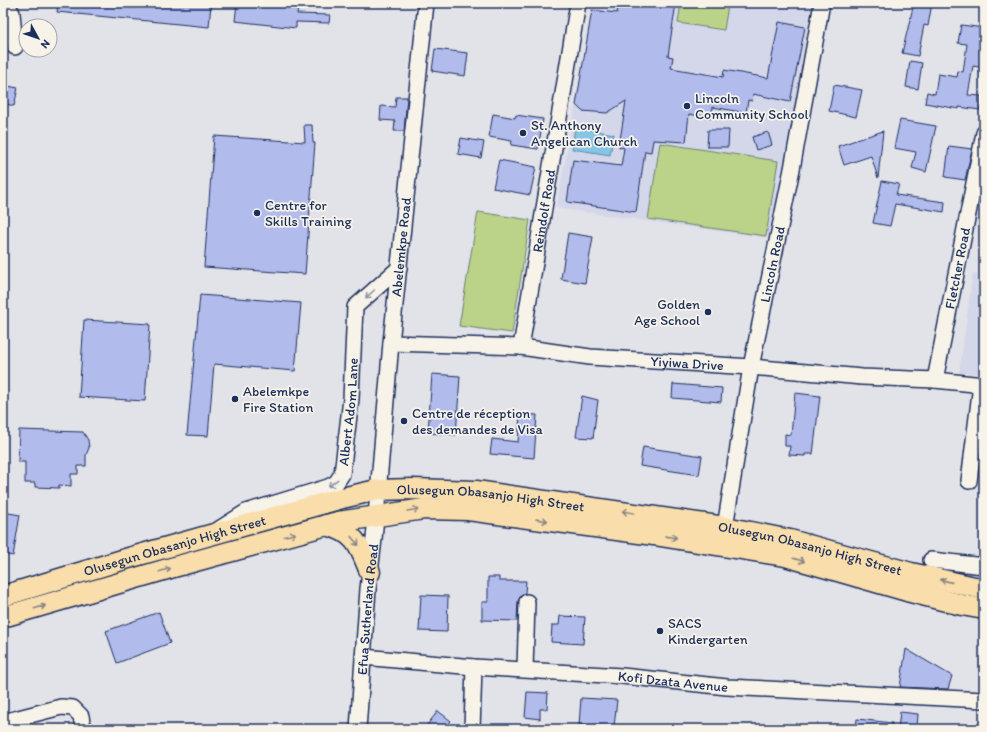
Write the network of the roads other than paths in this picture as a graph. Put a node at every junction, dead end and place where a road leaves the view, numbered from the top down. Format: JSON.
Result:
{"nodes":[{"id":1,"x":6,"y":3,"type":"edge"},
{"id":2,"x":426,"y":3,"type":"edge"},
{"id":3,"x":578,"y":3,"type":"edge"},
{"id":4,"x":822,"y":3,"type":"edge"},
{"id":5,"x":15,"y":47,"type":"dead end"},
{"id":6,"x":984,"y":134,"type":"edge"},
{"id":7,"x":979,"y":191,"type":"edge"},
{"id":8,"x":399,"y":268,"type":"junction"},
{"id":9,"x":391,"y":343,"type":"junction"},
{"id":10,"x":521,"y":347,"type":"junction"},
{"id":11,"x":751,"y":367,"type":"junction"},
{"id":12,"x":935,"y":380,"type":"junction"},
{"id":13,"x":983,"y":385,"type":"edge"},
{"id":14,"x":969,"y":481,"type":"dead end"},
{"id":15,"x":377,"y":490,"type":"junction"},
{"id":16,"x":375,"y":517,"type":"junction"},
{"id":17,"x":326,"y":525,"type":"junction"},
{"id":18,"x":724,"y":527,"type":"junction"},
{"id":19,"x":209,"y":536,"type":"junction"},
{"id":20,"x":931,"y":560,"type":"dead end"},
{"id":21,"x":984,"y":566,"type":"edge"},
{"id":22,"x":370,"y":572,"type":"junction"},
{"id":23,"x":984,"y":589,"type":"edge"},
{"id":24,"x":3,"y":596,"type":"edge"},
{"id":25,"x":527,"y":602,"type":"dead end"},
{"id":26,"x":984,"y":609,"type":"edge"},
{"id":27,"x":3,"y":617,"type":"edge"},
{"id":28,"x":363,"y":657,"type":"junction"},
{"id":29,"x":474,"y":667,"type":"junction"},
{"id":30,"x":525,"y":669,"type":"junction"},
{"id":31,"x":984,"y":700,"type":"edge"},
{"id":32,"x":3,"y":722,"type":"edge"},
{"id":33,"x":83,"y":729,"type":"edge"},
{"id":34,"x":358,"y":729,"type":"edge"},
{"id":35,"x":472,"y":729,"type":"edge"}],
"edges":[{"from":1,"to":5,"type":"street"},
{"from":2,"to":8,"type":"street","name":"Abelemkpe Road"},
{"from":3,"to":10,"type":"street","name":"Reindolf Road"},
{"from":4,"to":11,"type":"street","name":"Lincoln Road"},
{"from":6,"to":7,"type":"street","name":"Fletcher Road"},
{"from":7,"to":12,"type":"street","name":"Fletcher Road"},
{"from":8,"to":9,"type":"street","name":"Abelemkpe Road"},
{"from":8,"to":19,"type":"street","name":"Albert Adom Lane","one_way":true},
{"from":9,"to":10,"type":"street","name":"Yiyiwa Drive"},
{"from":9,"to":15,"type":"street","name":"Abelemkpe Road"},
{"from":10,"to":11,"type":"street","name":"Yiyiwa Drive"},
{"from":11,"to":12,"type":"street","name":"Yiyiwa Drive"},
{"from":11,"to":18,"type":"street","name":"Lincoln Road"},
{"from":12,"to":13,"type":"street","name":"Yiyiwa Drive"},
{"from":13,"to":14,"type":"street"},
{"from":15,"to":16,"type":"street","name":"Efua Sutherland Road"},
{"from":18,"to":15,"type":"main road","name":"Olusegun Obasanjo High Street","one_way":true},
{"from":15,"to":19,"type":"main road","name":"Olusegun Obasanjo High Street"},
{"from":16,"to":17,"type":"main road","name":"Olusegun Obasanjo High Street"},
{"from":16,"to":22,"type":"street","name":"Efua Sutherland Road"},
{"from":16,"to":26,"type":"main road","name":"Olusegun Obasanjo High Street","one_way":true},
{"from":17,"to":22,"type":"main road","one_way":true},
{"from":27,"to":17,"type":"main road","name":"Olusegun Obasanjo High Street","one_way":true},
{"from":23,"to":18,"type":"main road","name":"Olusegun Obasanjo High Street","one_way":true},
{"from":19,"to":24,"type":"main road","name":"Olusegun Obasanjo High Street"},
{"from":20,"to":21,"type":"street"},
{"from":22,"to":28,"type":"street","name":"Efua Sutherland Road"},
{"from":25,"to":30,"type":"street"},
{"from":28,"to":29,"type":"street","name":"Kofi Dzata Avenue"},
{"from":28,"to":34,"type":"street","name":"Efua Sutherland Road"},
{"from":29,"to":30,"type":"street","name":"Kofi Dzata Avenue"},
{"from":29,"to":35,"type":"street"},
{"from":30,"to":31,"type":"street","name":"Kofi Dzata Avenue"},
{"from":32,"to":33,"type":"street"}]}
